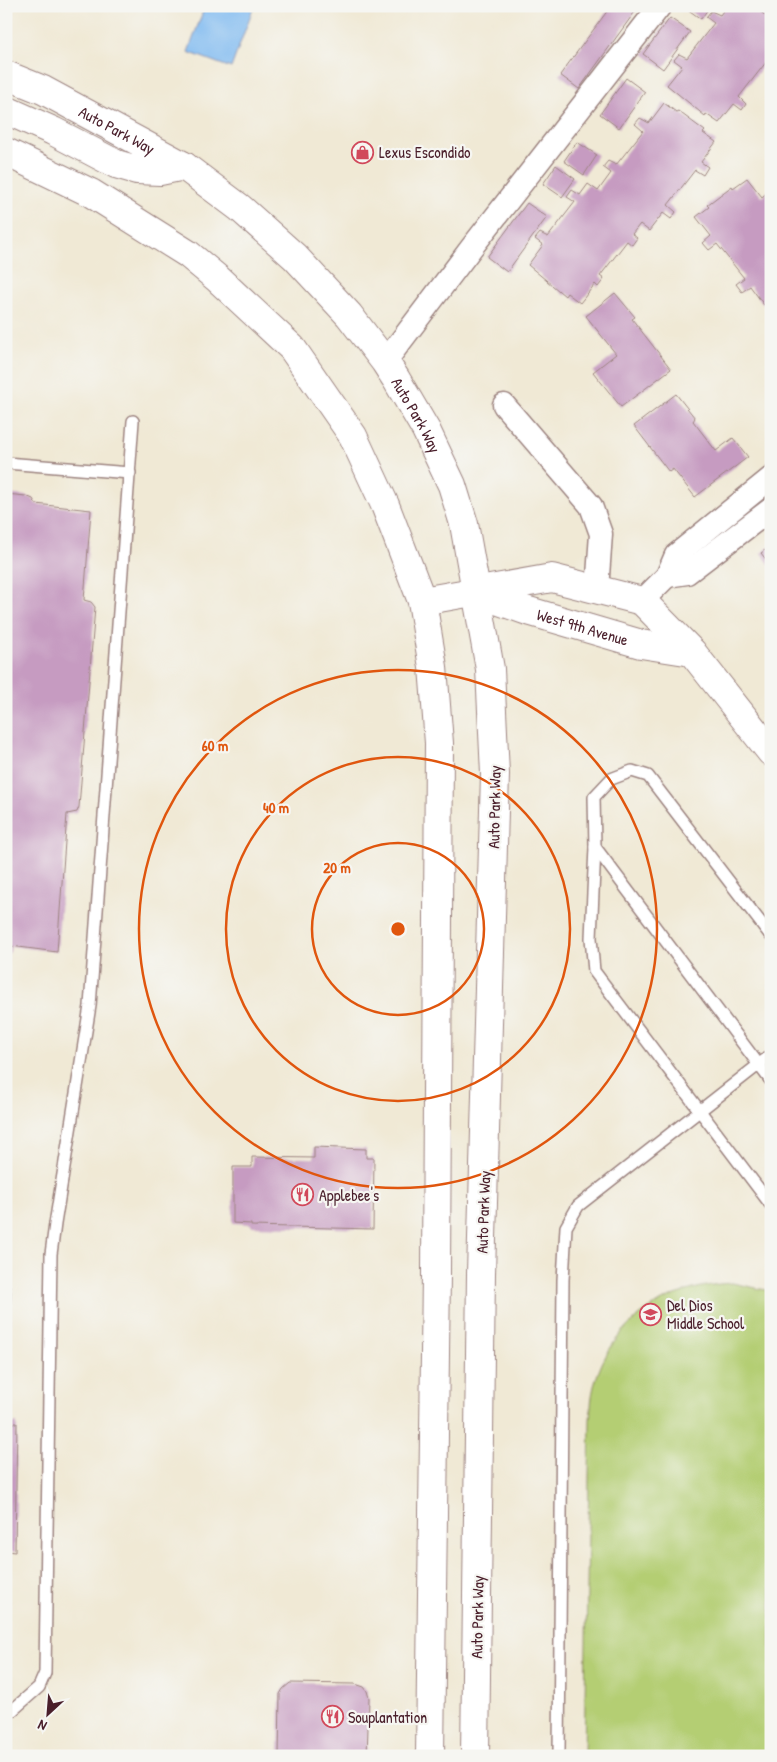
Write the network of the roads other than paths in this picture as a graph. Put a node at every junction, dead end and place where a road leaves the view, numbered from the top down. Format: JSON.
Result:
{"nodes":[{"id":1,"x":660,"y":6,"type":"edge"},
{"id":2,"x":6,"y":75,"type":"edge"},
{"id":3,"x":6,"y":110,"type":"edge"},
{"id":4,"x":6,"y":152,"type":"edge"},
{"id":5,"x":184,"y":166,"type":"junction"},
{"id":6,"x":385,"y":362,"type":"junction"},
{"id":7,"x":504,"y":405,"type":"dead end"},
{"id":8,"x":133,"y":421,"type":"dead end"},
{"id":9,"x":6,"y":463,"type":"edge"},
{"id":10,"x":130,"y":473,"type":"junction"},
{"id":11,"x":771,"y":478,"type":"edge"},
{"id":12,"x":771,"y":508,"type":"edge"},
{"id":13,"x":667,"y":576,"type":"junction"},
{"id":14,"x":597,"y":590,"type":"junction"},
{"id":15,"x":476,"y":592,"type":"junction"},
{"id":16,"x":422,"y":601,"type":"junction"},
{"id":17,"x":642,"y":601,"type":"junction"},
{"id":18,"x":692,"y":652,"type":"junction"},
{"id":19,"x":771,"y":752,"type":"edge"},
{"id":20,"x":595,"y":847,"type":"junction"},
{"id":21,"x":771,"y":936,"type":"edge"},
{"id":22,"x":771,"y":1055,"type":"edge"},
{"id":23,"x":758,"y":1064,"type":"junction"},
{"id":24,"x":771,"y":1081,"type":"edge"},
{"id":25,"x":700,"y":1111,"type":"junction"},
{"id":26,"x":771,"y":1205,"type":"edge"},
{"id":27,"x":6,"y":1716,"type":"edge"},
{"id":28,"x":430,"y":1756,"type":"edge"},
{"id":29,"x":475,"y":1756,"type":"edge"},
{"id":30,"x":559,"y":1756,"type":"edge"}],
"edges":[{"from":1,"to":6,"type":"street"},
{"from":2,"to":5,"type":"main road","name":"Auto Park Way"},
{"from":3,"to":5,"type":"main road"},
{"from":4,"to":16,"type":"main road"},
{"from":5,"to":6,"type":"main road","name":"Auto Park Way"},
{"from":6,"to":15,"type":"main road","name":"Auto Park Way"},
{"from":7,"to":14,"type":"street"},
{"from":8,"to":10,"type":"lane"},
{"from":9,"to":10,"type":"lane"},
{"from":10,"to":27,"type":"lane"},
{"from":11,"to":13,"type":"street"},
{"from":12,"to":13,"type":"street"},
{"from":13,"to":17,"type":"street"},
{"from":14,"to":15,"type":"main road","name":"West 9th Avenue"},
{"from":14,"to":17,"type":"main road","name":"West 9th Avenue"},
{"from":15,"to":16,"type":"main road","name":"West 9th Avenue"},
{"from":15,"to":18,"type":"main road","name":"West 9th Avenue"},
{"from":15,"to":29,"type":"main road","name":"Auto Park Way"},
{"from":16,"to":28,"type":"main road"},
{"from":17,"to":18,"type":"main road"},
{"from":18,"to":19,"type":"main road"},
{"from":20,"to":21,"type":"lane"},
{"from":20,"to":23,"type":"lane"},
{"from":20,"to":25,"type":"lane"},
{"from":22,"to":23,"type":"lane"},
{"from":23,"to":24,"type":"lane"},
{"from":23,"to":25,"type":"lane"},
{"from":25,"to":26,"type":"lane"},
{"from":25,"to":30,"type":"lane"}]}
